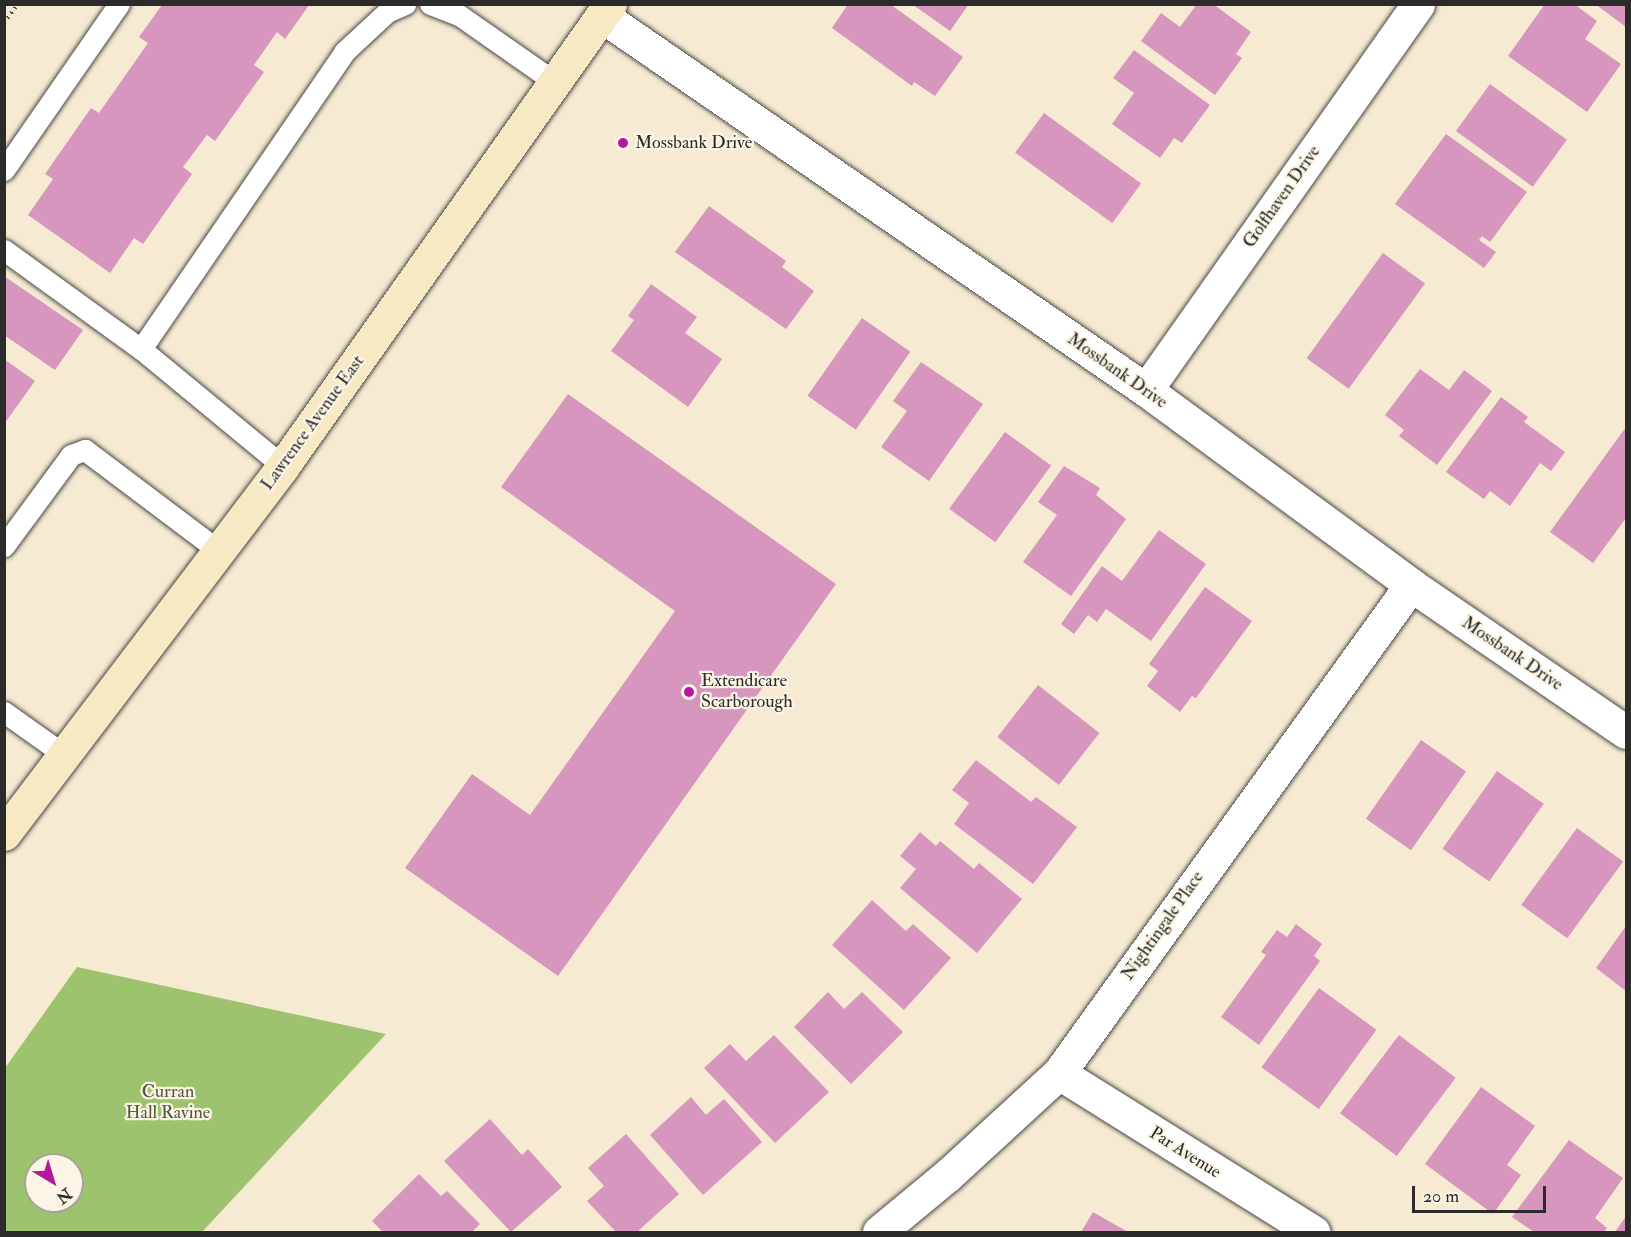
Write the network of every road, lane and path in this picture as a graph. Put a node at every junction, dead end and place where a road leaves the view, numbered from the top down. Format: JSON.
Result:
{"nodes":[{"id":1,"x":18,"y":4,"type":"edge"},
{"id":2,"x":119,"y":4,"type":"edge"},
{"id":3,"x":405,"y":4,"type":"edge"},
{"id":4,"x":430,"y":4,"type":"edge"},
{"id":5,"x":1418,"y":4,"type":"edge"},
{"id":6,"x":606,"y":10,"type":"edge"},
{"id":7,"x":4,"y":24,"type":"edge"},
{"id":8,"x":556,"y":82,"type":"junction"},
{"id":9,"x":4,"y":170,"type":"edge"},
{"id":10,"x":4,"y":250,"type":"edge"},
{"id":11,"x":141,"y":349,"type":"junction"},
{"id":12,"x":1146,"y":390,"type":"junction"},
{"id":13,"x":283,"y":466,"type":"junction"},
{"id":14,"x":4,"y":546,"type":"edge"},
{"id":15,"x":219,"y":551,"type":"junction"},
{"id":16,"x":1411,"y":585,"type":"junction"},
{"id":17,"x":4,"y":712,"type":"edge"},
{"id":18,"x":1626,"y":732,"type":"edge"},
{"id":19,"x":66,"y":756,"type":"junction"},
{"id":20,"x":4,"y":834,"type":"edge"},
{"id":21,"x":1059,"y":1073,"type":"junction"},
{"id":22,"x":879,"y":1233,"type":"edge"},
{"id":23,"x":1312,"y":1233,"type":"edge"}],
"edges":[{"from":1,"to":7,"type":"path"},
{"from":2,"to":9,"type":"lane"},
{"from":3,"to":11,"type":"lane"},
{"from":4,"to":8,"type":"lane"},
{"from":5,"to":12,"type":"street","name":"Golfhaven Drive"},
{"from":6,"to":8,"type":"main road","name":"Lawrence Avenue East"},
{"from":6,"to":12,"type":"street","name":"Mossbank Drive"},
{"from":8,"to":13,"type":"main road","name":"Lawrence Avenue East"},
{"from":10,"to":11,"type":"lane"},
{"from":11,"to":13,"type":"lane"},
{"from":12,"to":16,"type":"street","name":"Mossbank Drive"},
{"from":13,"to":15,"type":"main road","name":"Lawrence Avenue East"},
{"from":14,"to":15,"type":"lane"},
{"from":15,"to":19,"type":"main road","name":"Lawrence Avenue East"},
{"from":16,"to":18,"type":"street","name":"Mossbank Drive"},
{"from":16,"to":21,"type":"street","name":"Nightingale Place"},
{"from":17,"to":19,"type":"lane"},
{"from":19,"to":20,"type":"main road","name":"Lawrence Avenue East"},
{"from":21,"to":22,"type":"street","name":"Nightingale Place"},
{"from":21,"to":23,"type":"street","name":"Par Avenue"}]}
